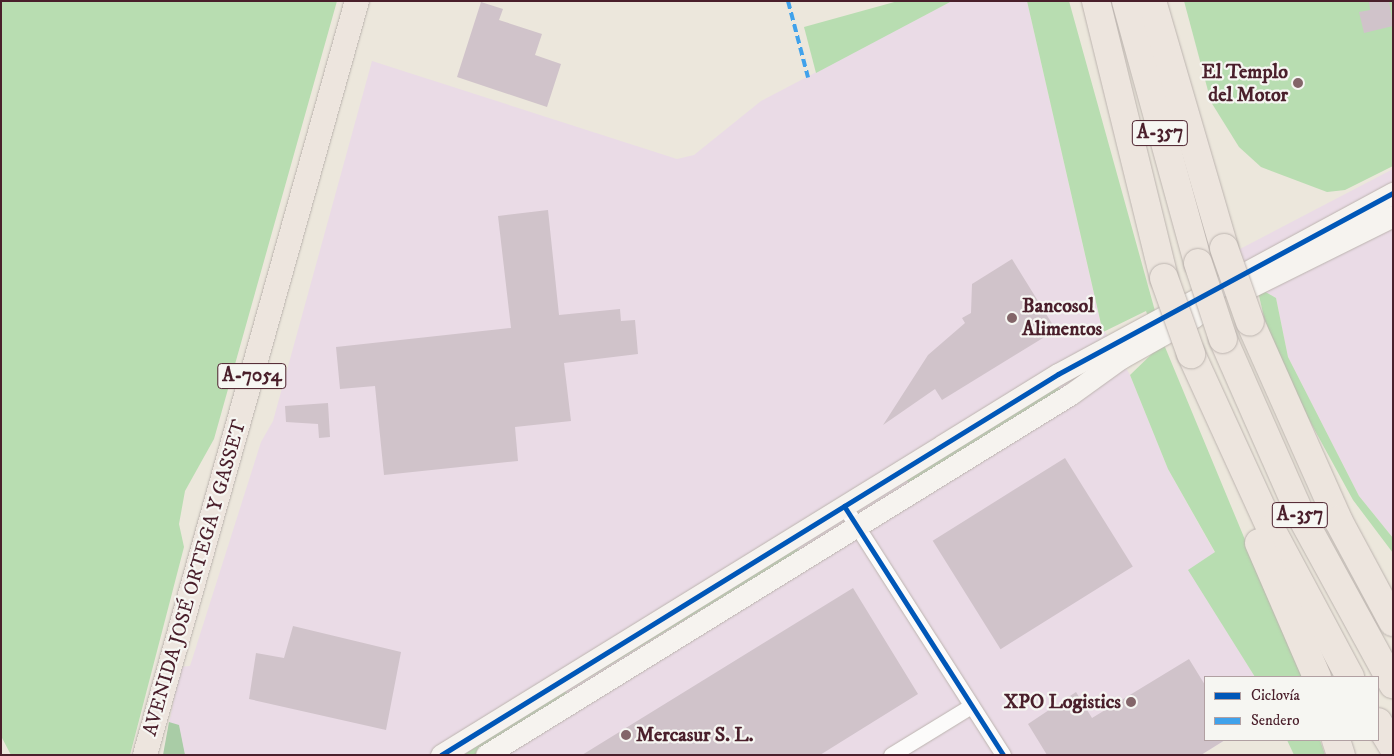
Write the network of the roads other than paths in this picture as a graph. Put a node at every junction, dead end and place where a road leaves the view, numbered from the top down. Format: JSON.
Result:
{"nodes":[{"id":1,"x":357,"y":1,"type":"edge"},
{"id":2,"x":1096,"y":1,"type":"edge"},
{"id":3,"x":1126,"y":1,"type":"edge"},
{"id":4,"x":1152,"y":1,"type":"edge"},
{"id":5,"x":1393,"y":193,"type":"edge"},
{"id":6,"x":1393,"y":216,"type":"edge"},
{"id":7,"x":1201,"y":304,"type":"junction"},
{"id":8,"x":1191,"y":354,"type":"junction"},
{"id":9,"x":1294,"y":425,"type":"junction"},
{"id":10,"x":844,"y":506,"type":"junction"},
{"id":11,"x":858,"y":525,"type":"junction"},
{"id":12,"x":1393,"y":581,"type":"edge"},
{"id":13,"x":1393,"y":622,"type":"edge"},
{"id":14,"x":1317,"y":676,"type":"edge"},
{"id":15,"x":1349,"y":676,"type":"edge"},
{"id":16,"x":1393,"y":684,"type":"edge"},
{"id":17,"x":971,"y":706,"type":"junction"},
{"id":18,"x":1379,"y":724,"type":"edge"},
{"id":19,"x":1336,"y":741,"type":"edge"},
{"id":20,"x":1393,"y":747,"type":"edge"},
{"id":21,"x":146,"y":753,"type":"edge"},
{"id":22,"x":442,"y":755,"type":"edge"},
{"id":23,"x":486,"y":755,"type":"edge"},
{"id":24,"x":891,"y":755,"type":"edge"},
{"id":25,"x":1003,"y":755,"type":"edge"},
{"id":26,"x":1340,"y":755,"type":"edge"}],
"edges":[{"from":1,"to":21,"type":"main road","name":"AVENIDA JOSÉ ORTEGA Y GASSET","number":"A-7054"},
{"from":2,"to":8,"type":"highway","number":"A-357","bridge":true},
{"from":3,"to":16,"type":"highway","number":"A-357","bridge":true},
{"from":4,"to":9,"type":"highway","bridge":true},
{"from":5,"to":7,"type":"street"},
{"from":6,"to":7,"type":"street"},
{"from":7,"to":10,"type":"street"},
{"from":7,"to":11,"type":"street"},
{"from":8,"to":14,"type":"highway"},
{"from":8,"to":15,"type":"highway","number":"A-357"},
{"from":9,"to":12,"type":"highway"},
{"from":9,"to":13,"type":"highway"},
{"from":10,"to":11,"type":"street"},
{"from":10,"to":22,"type":"street"},
{"from":11,"to":17,"type":"street"},
{"from":11,"to":23,"type":"street"},
{"from":17,"to":24,"type":"street"},
{"from":17,"to":25,"type":"street"},
{"from":18,"to":20,"type":"highway"},
{"from":19,"to":26,"type":"highway"}]}
